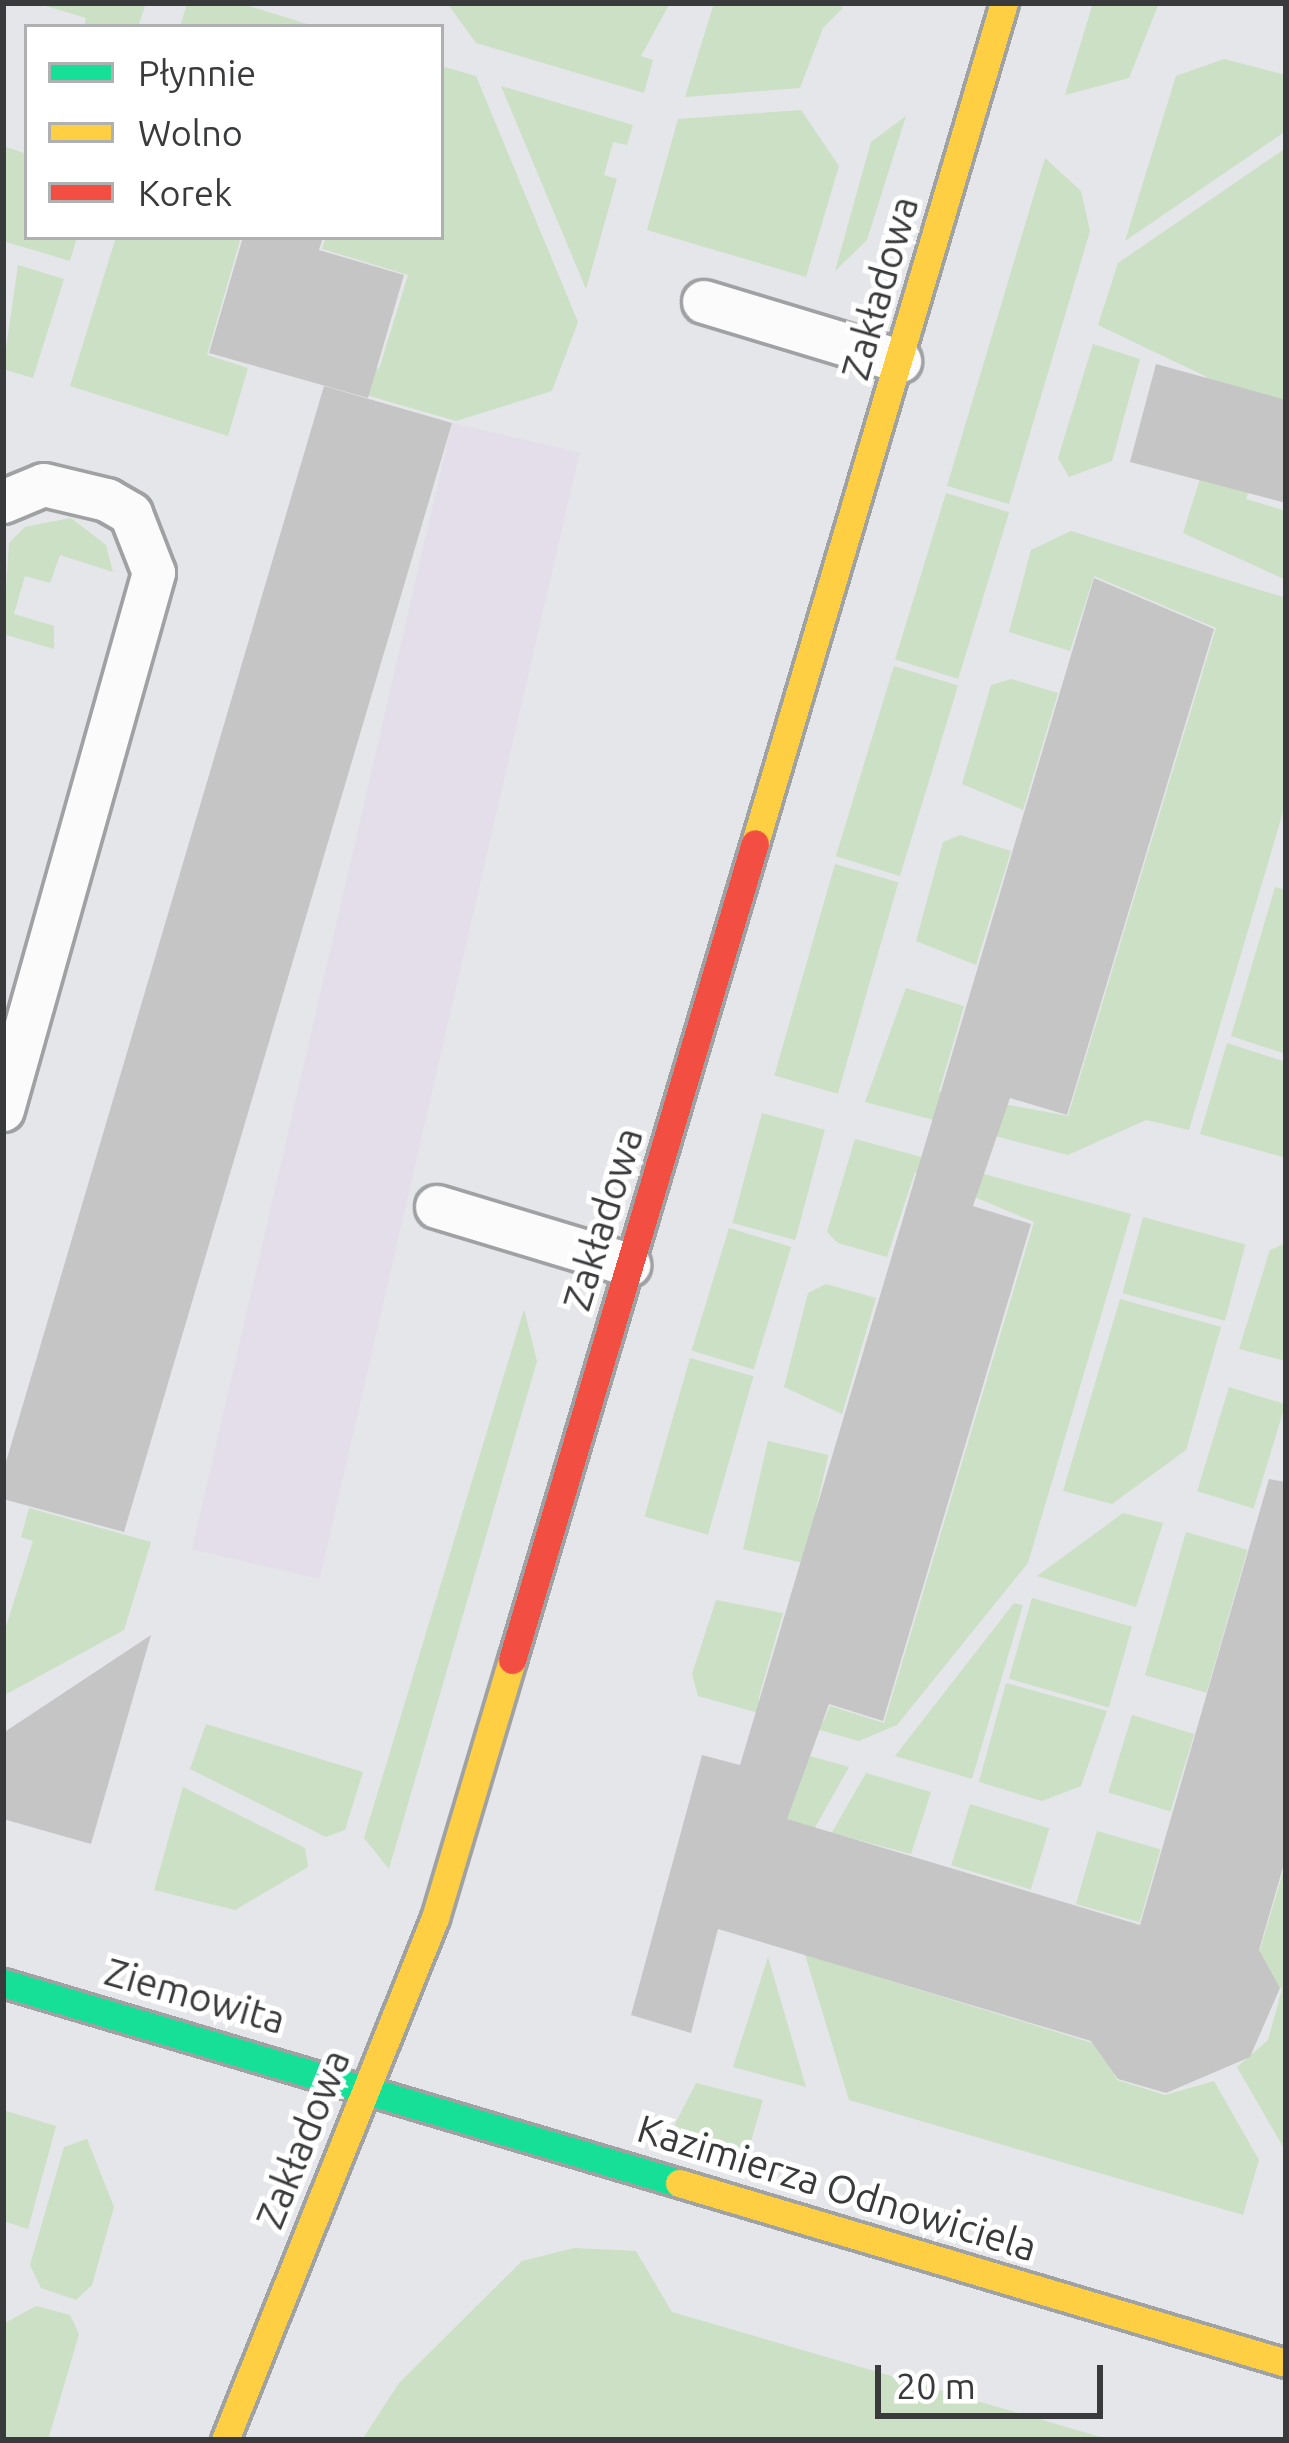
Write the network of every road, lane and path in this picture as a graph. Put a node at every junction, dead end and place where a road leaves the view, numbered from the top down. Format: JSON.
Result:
{"nodes":[{"id":1,"x":1004,"y":3,"type":"edge"},
{"id":2,"x":704,"y":302,"type":"dead end"},
{"id":3,"x":900,"y":361,"type":"junction"},
{"id":4,"x":3,"y":502,"type":"edge"},
{"id":5,"x":3,"y":1110,"type":"edge"},
{"id":6,"x":437,"y":1207,"type":"dead end"},
{"id":7,"x":629,"y":1265,"type":"junction"},
{"id":8,"x":3,"y":1983,"type":"edge"},
{"id":9,"x":366,"y":2086,"type":"junction"},
{"id":10,"x":1286,"y":2363,"type":"edge"},
{"id":11,"x":226,"y":2440,"type":"edge"}],
"edges":[{"from":1,"to":3,"type":"street","name":"Zakładowa"},
{"from":2,"to":3,"type":"lane"},
{"from":3,"to":7,"type":"street","name":"Zakładowa"},
{"from":4,"to":5,"type":"lane"},
{"from":6,"to":7,"type":"lane"},
{"from":7,"to":9,"type":"street","name":"Zakładowa"},
{"from":8,"to":9,"type":"street","name":"Ziemowita"},
{"from":9,"to":10,"type":"street","name":"Kazimierza Odnowiciela"},
{"from":9,"to":11,"type":"street","name":"Zakładowa"}]}
